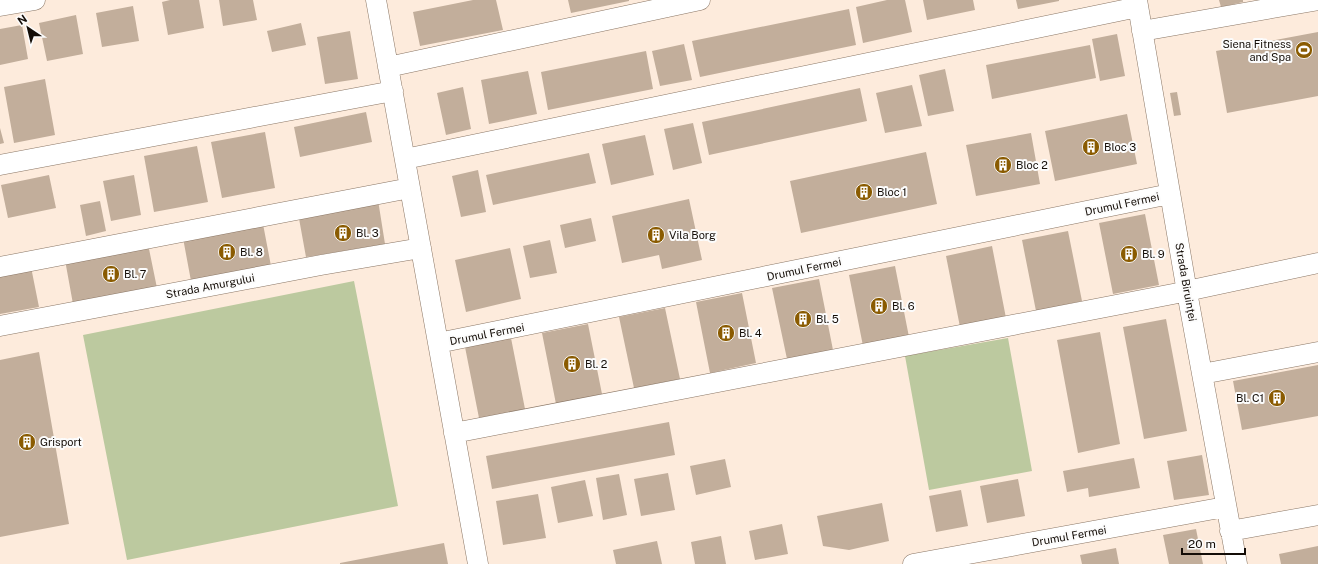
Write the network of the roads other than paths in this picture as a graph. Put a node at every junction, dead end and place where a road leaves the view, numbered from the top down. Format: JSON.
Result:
{"nodes":[{"id":1,"x":35,"y":0,"type":"edge"},
{"id":2,"x":376,"y":0,"type":"edge"},
{"id":3,"x":700,"y":0,"type":"edge"},
{"id":4,"x":1318,"y":0,"type":"edge"},
{"id":5,"x":0,"y":6,"type":"edge"},
{"id":6,"x":1133,"y":6,"type":"edge"},
{"id":7,"x":1142,"y":31,"type":"junction"},
{"id":8,"x":388,"y":67,"type":"junction"},
{"id":9,"x":393,"y":91,"type":"junction"},
{"id":10,"x":405,"y":159,"type":"junction"},
{"id":11,"x":0,"y":165,"type":"edge"},
{"id":12,"x":410,"y":188,"type":"junction"},
{"id":13,"x":1170,"y":194,"type":"junction"},
{"id":14,"x":421,"y":248,"type":"junction"},
{"id":15,"x":1318,"y":263,"type":"edge"},
{"id":16,"x":0,"y":268,"type":"edge"},
{"id":17,"x":1187,"y":292,"type":"junction"},
{"id":18,"x":0,"y":326,"type":"edge"},
{"id":19,"x":438,"y":343,"type":"junction"},
{"id":20,"x":1318,"y":352,"type":"edge"},
{"id":21,"x":1202,"y":374,"type":"junction"},
{"id":22,"x":454,"y":433,"type":"junction"},
{"id":23,"x":1225,"y":507,"type":"junction"},
{"id":24,"x":1318,"y":515,"type":"edge"},
{"id":25,"x":1230,"y":531,"type":"junction"},
{"id":26,"x":478,"y":564,"type":"edge"},
{"id":27,"x":913,"y":564,"type":"edge"},
{"id":28,"x":1237,"y":564,"type":"edge"}],
"edges":[{"from":1,"to":5,"type":"street"},
{"from":2,"to":8,"type":"street","name":"Drumul Fermei"},
{"from":3,"to":8,"type":"street"},
{"from":4,"to":7,"type":"street"},
{"from":6,"to":7,"type":"street","name":"Strada Biruinței"},
{"from":6,"to":10,"type":"street"},
{"from":7,"to":13,"type":"street","name":"Strada Biruinței"},
{"from":8,"to":9,"type":"street","name":"Drumul Fermei"},
{"from":9,"to":10,"type":"street","name":"Drumul Fermei"},
{"from":9,"to":11,"type":"street"},
{"from":10,"to":12,"type":"street","name":"Drumul Fermei"},
{"from":12,"to":14,"type":"street","name":"Drumul Fermei"},
{"from":12,"to":16,"type":"street"},
{"from":13,"to":17,"type":"street","name":"Strada Biruinței"},
{"from":13,"to":19,"type":"street","name":"Drumul Fermei"},
{"from":14,"to":18,"type":"street","name":"Strada Amurgului"},
{"from":14,"to":19,"type":"street","name":"Drumul Fermei"},
{"from":15,"to":17,"type":"street"},
{"from":17,"to":21,"type":"street","name":"Strada Biruinței"},
{"from":17,"to":22,"type":"street"},
{"from":19,"to":22,"type":"street","name":"Drumul Fermei"},
{"from":20,"to":21,"type":"street"},
{"from":21,"to":23,"type":"street","name":"Strada Biruinței"},
{"from":22,"to":26,"type":"street","name":"Drumul Fermei"},
{"from":23,"to":25,"type":"street","name":"Strada Biruinței"},
{"from":23,"to":27,"type":"street","name":"Drumul Fermei"},
{"from":24,"to":25,"type":"street"},
{"from":25,"to":28,"type":"street","name":"Strada Biruinței"}]}
